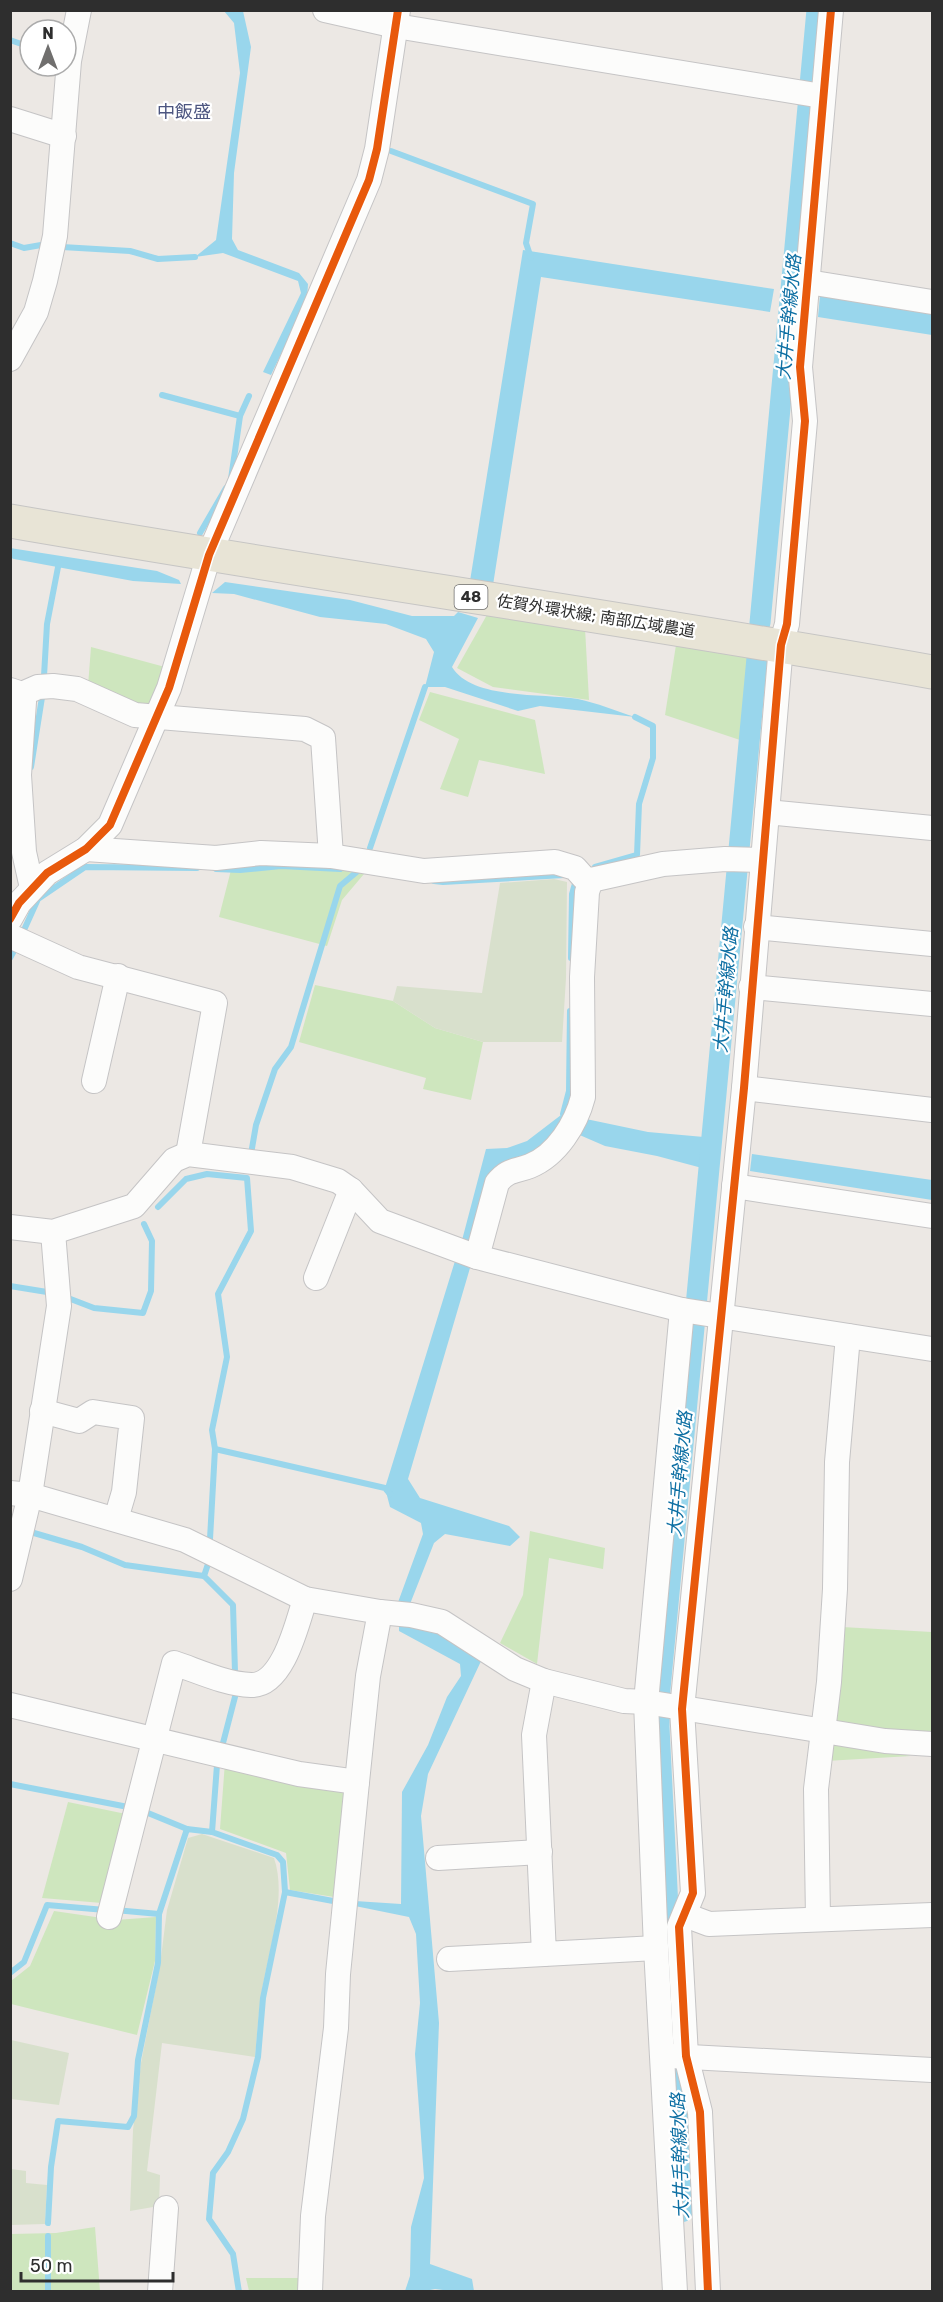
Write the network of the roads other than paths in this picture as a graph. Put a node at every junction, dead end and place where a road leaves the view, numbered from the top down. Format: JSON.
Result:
{"nodes":[{"id":1,"x":80,"y":10,"type":"edge"},
{"id":2,"x":325,"y":10,"type":"edge"},
{"id":3,"x":831,"y":10,"type":"edge"},
{"id":4,"x":397,"y":18,"type":"edge"},
{"id":5,"x":811,"y":94,"type":"junction"},
{"id":6,"x":10,"y":119,"type":"edge"},
{"id":7,"x":64,"y":136,"type":"junction"},
{"id":8,"x":808,"y":282,"type":"junction"},
{"id":9,"x":933,"y":302,"type":"edge"},
{"id":10,"x":20,"y":324,"type":"edge"},
{"id":11,"x":10,"y":359,"type":"edge"},
{"id":12,"x":10,"y":521,"type":"edge"},
{"id":13,"x":209,"y":555,"type":"junction"},
{"id":14,"x":781,"y":645,"type":"junction"},
{"id":15,"x":933,"y":672,"type":"edge"},
{"id":16,"x":16,"y":692,"type":"edge"},
{"id":17,"x":156,"y":717,"type":"junction"},
{"id":18,"x":15,"y":775,"type":"edge"},
{"id":19,"x":767,"y":812,"type":"junction"},
{"id":20,"x":933,"y":828,"type":"edge"},
{"id":21,"x":86,"y":849,"type":"junction"},
{"id":22,"x":331,"y":856,"type":"junction"},
{"id":23,"x":745,"y":859,"type":"junction"},
{"id":24,"x":591,"y":880,"type":"junction"},
{"id":25,"x":32,"y":888,"type":"junction"},
{"id":26,"x":10,"y":919,"type":"edge"},
{"id":27,"x":756,"y":927,"type":"junction"},
{"id":28,"x":10,"y":936,"type":"edge"},
{"id":29,"x":933,"y":944,"type":"edge"},
{"id":30,"x":118,"y":976,"type":"junction"},
{"id":31,"x":751,"y":987,"type":"junction"},
{"id":32,"x":933,"y":1004,"type":"edge"},
{"id":33,"x":94,"y":1081,"type":"dead end"},
{"id":34,"x":744,"y":1088,"type":"junction"},
{"id":35,"x":933,"y":1110,"type":"edge"},
{"id":36,"x":188,"y":1154,"type":"junction"},
{"id":37,"x":734,"y":1186,"type":"junction"},
{"id":38,"x":351,"y":1190,"type":"junction"},
{"id":39,"x":933,"y":1216,"type":"edge"},
{"id":40,"x":10,"y":1227,"type":"edge"},
{"id":41,"x":52,"y":1232,"type":"junction"},
{"id":42,"x":477,"y":1257,"type":"junction"},
{"id":43,"x":316,"y":1278,"type":"dead end"},
{"id":44,"x":702,"y":1312,"type":"junction"},
{"id":45,"x":848,"y":1336,"type":"junction"},
{"id":46,"x":933,"y":1349,"type":"edge"},
{"id":47,"x":42,"y":1411,"type":"junction"},
{"id":48,"x":20,"y":1494,"type":"edge"},
{"id":49,"x":116,"y":1519,"type":"junction"},
{"id":50,"x":10,"y":1578,"type":"edge"},
{"id":51,"x":305,"y":1599,"type":"junction"},
{"id":52,"x":380,"y":1612,"type":"junction"},
{"id":53,"x":544,"y":1681,"type":"junction"},
{"id":54,"x":646,"y":1702,"type":"junction"},
{"id":55,"x":10,"y":1705,"type":"edge"},
{"id":56,"x":676,"y":1708,"type":"junction"},
{"id":57,"x":822,"y":1731,"type":"junction"},
{"id":58,"x":154,"y":1739,"type":"junction"},
{"id":59,"x":933,"y":1744,"type":"edge"},
{"id":60,"x":357,"y":1782,"type":"junction"},
{"id":61,"x":540,"y":1852,"type":"junction"},
{"id":62,"x":438,"y":1858,"type":"dead end"},
{"id":63,"x":110,"y":1911,"type":"dead end"},
{"id":64,"x":685,"y":1914,"type":"junction"},
{"id":65,"x":933,"y":1915,"type":"edge"},
{"id":66,"x":818,"y":1919,"type":"junction"},
{"id":67,"x":656,"y":1948,"type":"junction"},
{"id":68,"x":544,"y":1954,"type":"junction"},
{"id":69,"x":449,"y":1959,"type":"dead end"},
{"id":70,"x":674,"y":2056,"type":"junction"},
{"id":71,"x":933,"y":2070,"type":"edge"},
{"id":72,"x":166,"y":2208,"type":"dead end"},
{"id":73,"x":160,"y":2292,"type":"edge"},
{"id":74,"x":309,"y":2292,"type":"edge"},
{"id":75,"x":675,"y":2292,"type":"edge"},
{"id":76,"x":708,"y":2292,"type":"edge"}],
"edges":[{"from":1,"to":7,"type":"street"},
{"from":2,"to":4,"type":"street"},
{"from":3,"to":5,"type":"street"},
{"from":4,"to":5,"type":"street"},
{"from":4,"to":13,"type":"street"},
{"from":5,"to":8,"type":"street"},
{"from":6,"to":7,"type":"street"},
{"from":7,"to":10,"type":"street"},
{"from":8,"to":9,"type":"street"},
{"from":8,"to":14,"type":"street"},
{"from":10,"to":11,"type":"street"},
{"from":12,"to":13,"type":"main road","name":"佐賀外環状線; 南部広域農道","number":"48"},
{"from":13,"to":14,"type":"main road","name":"佐賀外環状線; 南部広域農道","number":"48"},
{"from":13,"to":17,"type":"street"},
{"from":14,"to":15,"type":"main road","name":"佐賀外環状線; 南部広域農道","number":"48"},
{"from":14,"to":19,"type":"street"},
{"from":16,"to":17,"type":"street"},
{"from":16,"to":18,"type":"street"},
{"from":17,"to":21,"type":"street"},
{"from":17,"to":22,"type":"street"},
{"from":18,"to":25,"type":"street"},
{"from":19,"to":20,"type":"street"},
{"from":19,"to":23,"type":"street"},
{"from":21,"to":22,"type":"street"},
{"from":21,"to":25,"type":"street"},
{"from":22,"to":24,"type":"street"},
{"from":23,"to":24,"type":"street"},
{"from":23,"to":27,"type":"street"},
{"from":24,"to":42,"type":"street"},
{"from":25,"to":26,"type":"street"},
{"from":27,"to":29,"type":"street"},
{"from":27,"to":31,"type":"street"},
{"from":28,"to":30,"type":"street"},
{"from":30,"to":33,"type":"street"},
{"from":30,"to":36,"type":"street"},
{"from":31,"to":32,"type":"street"},
{"from":31,"to":34,"type":"street"},
{"from":34,"to":35,"type":"street"},
{"from":34,"to":37,"type":"street"},
{"from":36,"to":38,"type":"street"},
{"from":36,"to":41,"type":"street"},
{"from":37,"to":39,"type":"street"},
{"from":37,"to":44,"type":"street"},
{"from":38,"to":42,"type":"street"},
{"from":38,"to":43,"type":"street"},
{"from":40,"to":41,"type":"street"},
{"from":41,"to":47,"type":"street"},
{"from":42,"to":44,"type":"street"},
{"from":44,"to":45,"type":"street"},
{"from":44,"to":54,"type":"street"},
{"from":44,"to":56,"type":"street"},
{"from":45,"to":46,"type":"street"},
{"from":45,"to":57,"type":"street"},
{"from":47,"to":48,"type":"street"},
{"from":47,"to":49,"type":"street"},
{"from":48,"to":49,"type":"street"},
{"from":48,"to":50,"type":"street"},
{"from":49,"to":51,"type":"street"},
{"from":51,"to":52,"type":"street"},
{"from":51,"to":58,"type":"street"},
{"from":52,"to":53,"type":"street"},
{"from":52,"to":60,"type":"street"},
{"from":53,"to":54,"type":"street"},
{"from":53,"to":61,"type":"street"},
{"from":54,"to":56,"type":"street"},
{"from":54,"to":67,"type":"street"},
{"from":55,"to":58,"type":"street"},
{"from":56,"to":57,"type":"street"},
{"from":56,"to":64,"type":"street"},
{"from":57,"to":59,"type":"street"},
{"from":57,"to":66,"type":"street"},
{"from":58,"to":60,"type":"street"},
{"from":58,"to":63,"type":"street"},
{"from":60,"to":74,"type":"street"},
{"from":61,"to":62,"type":"street"},
{"from":61,"to":68,"type":"street"},
{"from":64,"to":66,"type":"street"},
{"from":64,"to":70,"type":"street"},
{"from":65,"to":66,"type":"street"},
{"from":67,"to":68,"type":"street"},
{"from":67,"to":70,"type":"street"},
{"from":68,"to":69,"type":"street"},
{"from":70,"to":71,"type":"street"},
{"from":70,"to":75,"type":"street"},
{"from":70,"to":76,"type":"street"},
{"from":72,"to":73,"type":"street"}]}
